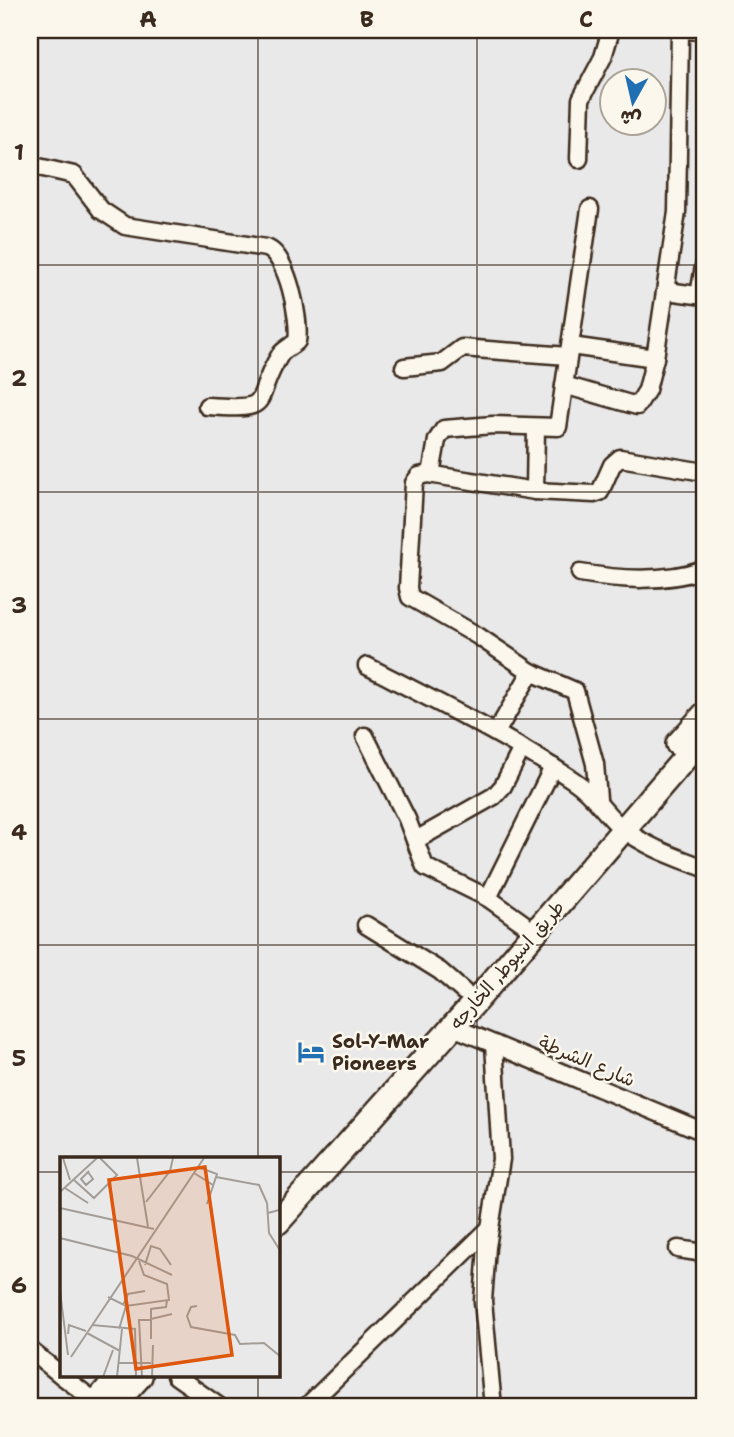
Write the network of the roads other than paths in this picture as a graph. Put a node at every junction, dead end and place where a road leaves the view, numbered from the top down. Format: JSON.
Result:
{"nodes":[{"id":1,"x":611,"y":30,"type":"edge"},
{"id":2,"x":680,"y":30,"type":"edge"},
{"id":3,"x":704,"y":31,"type":"edge"},
{"id":4,"x":579,"y":159,"type":"dead end"},
{"id":5,"x":30,"y":165,"type":"edge"},
{"id":6,"x":590,"y":209,"type":"dead end"},
{"id":7,"x":704,"y":266,"type":"edge"},
{"id":8,"x":667,"y":291,"type":"junction"},
{"id":9,"x":701,"y":295,"type":"edge"},
{"id":10,"x":570,"y":351,"type":"junction"},
{"id":11,"x":655,"y":358,"type":"junction"},
{"id":12,"x":404,"y":367,"type":"dead end"},
{"id":13,"x":564,"y":385,"type":"junction"},
{"id":14,"x":207,"y":406,"type":"dead end"},
{"id":15,"x":536,"y":426,"type":"junction"},
{"id":16,"x":704,"y":472,"type":"edge"},
{"id":17,"x":431,"y":474,"type":"junction"},
{"id":18,"x":535,"y":491,"type":"junction"},
{"id":19,"x":704,"y":569,"type":"edge"},
{"id":20,"x":580,"y":572,"type":"dead end"},
{"id":21,"x":367,"y":666,"type":"dead end"},
{"id":22,"x":531,"y":672,"type":"junction"},
{"id":23,"x":704,"y":715,"type":"edge"},
{"id":24,"x":497,"y":732,"type":"junction"},
{"id":25,"x":365,"y":736,"type":"dead end"},
{"id":26,"x":704,"y":736,"type":"edge"},
{"id":27,"x":523,"y":748,"type":"junction"},
{"id":28,"x":553,"y":767,"type":"junction"},
{"id":29,"x":598,"y":799,"type":"junction"},
{"id":30,"x":618,"y":824,"type":"junction"},
{"id":31,"x":416,"y":840,"type":"junction"},
{"id":32,"x":704,"y":868,"type":"edge"},
{"id":33,"x":488,"y":898,"type":"junction"},
{"id":34,"x":523,"y":923,"type":"junction"},
{"id":35,"x":366,"y":925,"type":"dead end"},
{"id":36,"x":469,"y":997,"type":"junction"},
{"id":37,"x":453,"y":1027,"type":"junction"},
{"id":38,"x":494,"y":1044,"type":"junction"},
{"id":39,"x":704,"y":1132,"type":"edge"},
{"id":40,"x":321,"y":1163,"type":"junction"},
{"id":41,"x":280,"y":1197,"type":"edge"},
{"id":42,"x":280,"y":1219,"type":"edge"},
{"id":43,"x":490,"y":1228,"type":"junction"},
{"id":44,"x":678,"y":1249,"type":"dead end"},
{"id":45,"x":704,"y":1253,"type":"edge"},
{"id":46,"x":30,"y":1350,"type":"edge"},
{"id":47,"x":60,"y":1373,"type":"edge"},
{"id":48,"x":66,"y":1378,"type":"edge"},
{"id":49,"x":119,"y":1378,"type":"edge"},
{"id":50,"x":137,"y":1378,"type":"edge"},
{"id":51,"x":178,"y":1378,"type":"edge"},
{"id":52,"x":196,"y":1400,"type":"edge"},
{"id":53,"x":100,"y":1406,"type":"edge"},
{"id":54,"x":220,"y":1407,"type":"edge"},
{"id":55,"x":306,"y":1407,"type":"edge"},
{"id":56,"x":493,"y":1407,"type":"edge"}],
"edges":[{"from":1,"to":4,"type":"street"},
{"from":2,"to":3,"type":"street"},
{"from":2,"to":8,"type":"street"},
{"from":5,"to":14,"type":"street"},
{"from":6,"to":10,"type":"street"},
{"from":7,"to":9,"type":"street"},
{"from":8,"to":9,"type":"street"},
{"from":8,"to":11,"type":"street"},
{"from":10,"to":11,"type":"street"},
{"from":10,"to":12,"type":"street"},
{"from":10,"to":13,"type":"street"},
{"from":11,"to":13,"type":"street"},
{"from":13,"to":15,"type":"street"},
{"from":15,"to":17,"type":"street"},
{"from":15,"to":18,"type":"street"},
{"from":16,"to":18,"type":"street"},
{"from":17,"to":18,"type":"street"},
{"from":17,"to":22,"type":"street"},
{"from":19,"to":20,"type":"street"},
{"from":21,"to":24,"type":"street"},
{"from":22,"to":24,"type":"street"},
{"from":22,"to":29,"type":"street"},
{"from":23,"to":30,"type":"highway","name":"طريق اسيوط, الخارجه"},
{"from":24,"to":27,"type":"street"},
{"from":25,"to":31,"type":"street"},
{"from":26,"to":30,"type":"highway","name":"طريق اسيوط, الخارجه"},
{"from":27,"to":28,"type":"street"},
{"from":27,"to":31,"type":"street"},
{"from":28,"to":29,"type":"street"},
{"from":28,"to":33,"type":"street"},
{"from":29,"to":30,"type":"street"},
{"from":30,"to":32,"type":"street"},
{"from":30,"to":34,"type":"highway","name":"طريق اسيوط, الخارجه"},
{"from":30,"to":36,"type":"highway","name":"طريق اسيوط, الخارجه"},
{"from":31,"to":33,"type":"street"},
{"from":33,"to":34,"type":"street"},
{"from":34,"to":36,"type":"highway","name":"طريق اسيوط, الخارجه"},
{"from":35,"to":36,"type":"street"},
{"from":36,"to":37,"type":"highway","name":"طريق اسيوط, الخارجه"},
{"from":36,"to":40,"type":"highway","name":"طريق اسيوط, الخارجه"},
{"from":37,"to":38,"type":"street","name":"شارع الشرطة"},
{"from":37,"to":40,"type":"highway","name":"طريق اسيوط, الخارجه"},
{"from":38,"to":39,"type":"street","name":"شارع الشرطة"},
{"from":38,"to":43,"type":"street"},
{"from":40,"to":41,"type":"highway","name":"طريق اسيوط, الخارجه"},
{"from":40,"to":42,"type":"highway","name":"طريق اسيوط, الخارجه"},
{"from":43,"to":55,"type":"street"},
{"from":43,"to":56,"type":"street"},
{"from":44,"to":45,"type":"street"},
{"from":46,"to":47,"type":"street"},
{"from":48,"to":53,"type":"street"},
{"from":49,"to":53,"type":"highway"},
{"from":50,"to":53,"type":"highway"},
{"from":51,"to":52,"type":"street"},
{"from":52,"to":54,"type":"street"}]}
